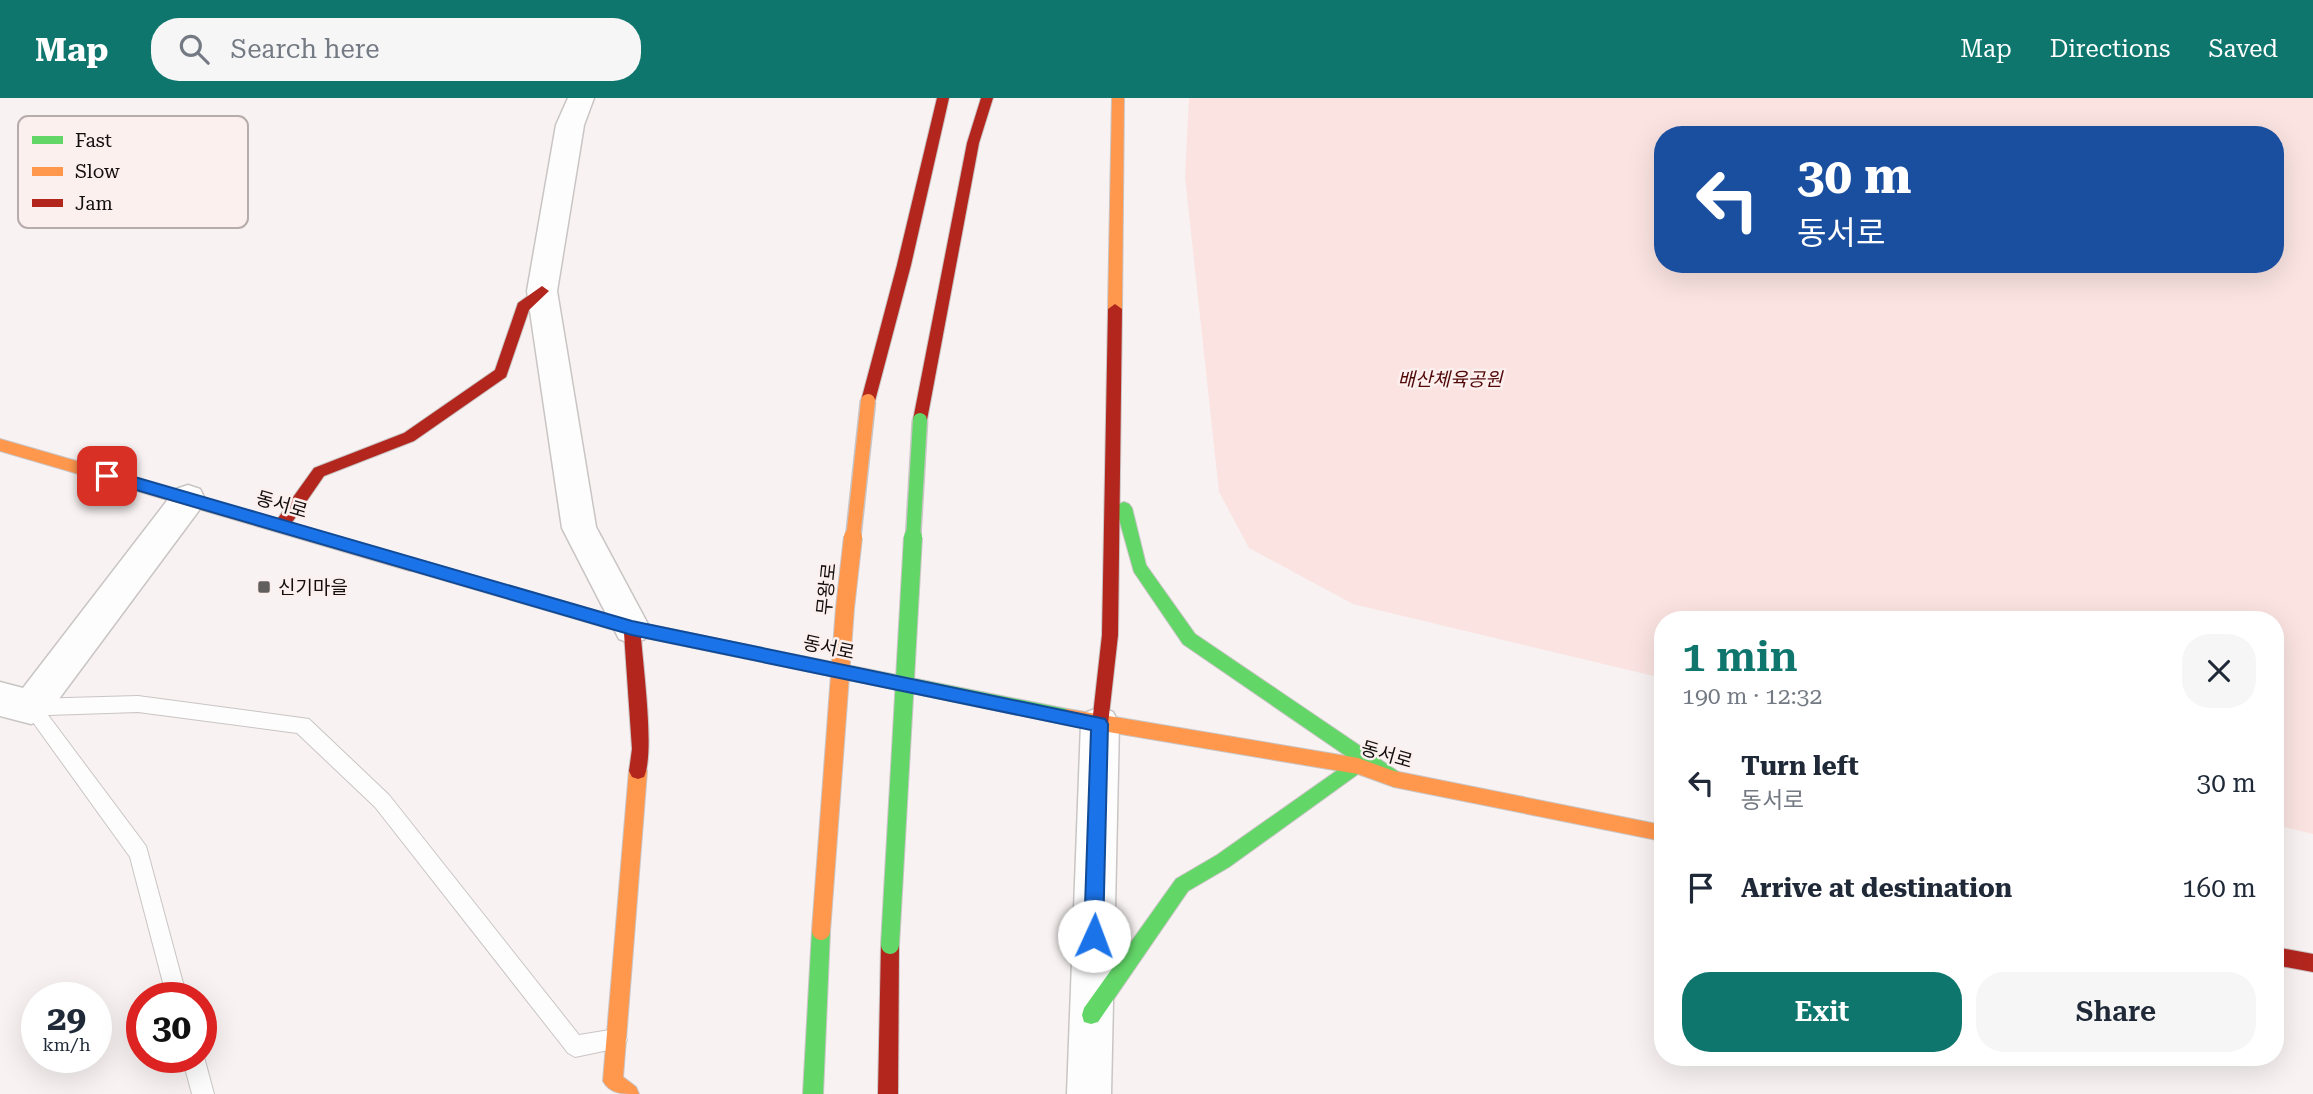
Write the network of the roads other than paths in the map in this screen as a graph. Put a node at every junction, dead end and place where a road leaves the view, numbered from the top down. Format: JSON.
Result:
{"nodes":[{"id":1,"x":581,"y":98,"type":"edge"},
{"id":2,"x":943,"y":98,"type":"edge"},
{"id":3,"x":987,"y":98,"type":"edge"},
{"id":4,"x":1118,"y":98,"type":"edge"},
{"id":5,"x":542,"y":291,"type":"junction"},
{"id":6,"x":0,"y":445,"type":"edge"},
{"id":7,"x":1111,"y":455,"type":"junction"},
{"id":8,"x":188,"y":499,"type":"junction"},
{"id":9,"x":281,"y":526,"type":"junction"},
{"id":10,"x":632,"y":628,"type":"junction"},
{"id":11,"x":16,"y":703,"type":"edge"},
{"id":12,"x":1100,"y":724,"type":"junction"},
{"id":13,"x":1358,"y":766,"type":"junction"},
{"id":14,"x":1394,"y":779,"type":"junction"},
{"id":15,"x":1654,"y":831,"type":"edge"},
{"id":16,"x":2284,"y":958,"type":"edge"},
{"id":17,"x":2313,"y":963,"type":"edge"},
{"id":18,"x":173,"y":982,"type":"edge"},
{"id":19,"x":1091,"y":1015,"type":"junction"},
{"id":20,"x":616,"y":1040,"type":"junction"},
{"id":21,"x":197,"y":1073,"type":"edge"},
{"id":22,"x":616,"y":1090,"type":"edge"},
{"id":23,"x":203,"y":1094,"type":"edge"},
{"id":24,"x":813,"y":1094,"type":"edge"},
{"id":25,"x":888,"y":1094,"type":"edge"},
{"id":26,"x":1089,"y":1094,"type":"edge"}],
"edges":[{"from":1,"to":5,"type":"street"},
{"from":2,"to":24,"type":"main road","name":"무왕로","bridge":true},
{"from":3,"to":25,"type":"main road","bridge":true},
{"from":4,"to":7,"type":"main road"},
{"from":5,"to":9,"type":"main road"},
{"from":5,"to":10,"type":"street"},
{"from":6,"to":8,"type":"main road","name":"동서로"},
{"from":7,"to":12,"type":"main road"},
{"from":7,"to":14,"type":"main road"},
{"from":8,"to":9,"type":"main road","name":"동서로"},
{"from":8,"to":11,"type":"street"},
{"from":9,"to":10,"type":"main road","name":"동서로"},
{"from":10,"to":12,"type":"main road","name":"동서로"},
{"from":10,"to":20,"type":"main road"},
{"from":11,"to":18,"type":"lane"},
{"from":11,"to":20,"type":"lane"},
{"from":12,"to":13,"type":"main road","name":"동서로"},
{"from":12,"to":19,"type":"street"},
{"from":13,"to":14,"type":"main road","name":"동서로"},
{"from":13,"to":19,"type":"main road"},
{"from":14,"to":15,"type":"main road","name":"동서로"},
{"from":16,"to":17,"type":"main road"},
{"from":19,"to":26,"type":"street"},
{"from":20,"to":22,"type":"main road"},
{"from":21,"to":23,"type":"lane"}]}
